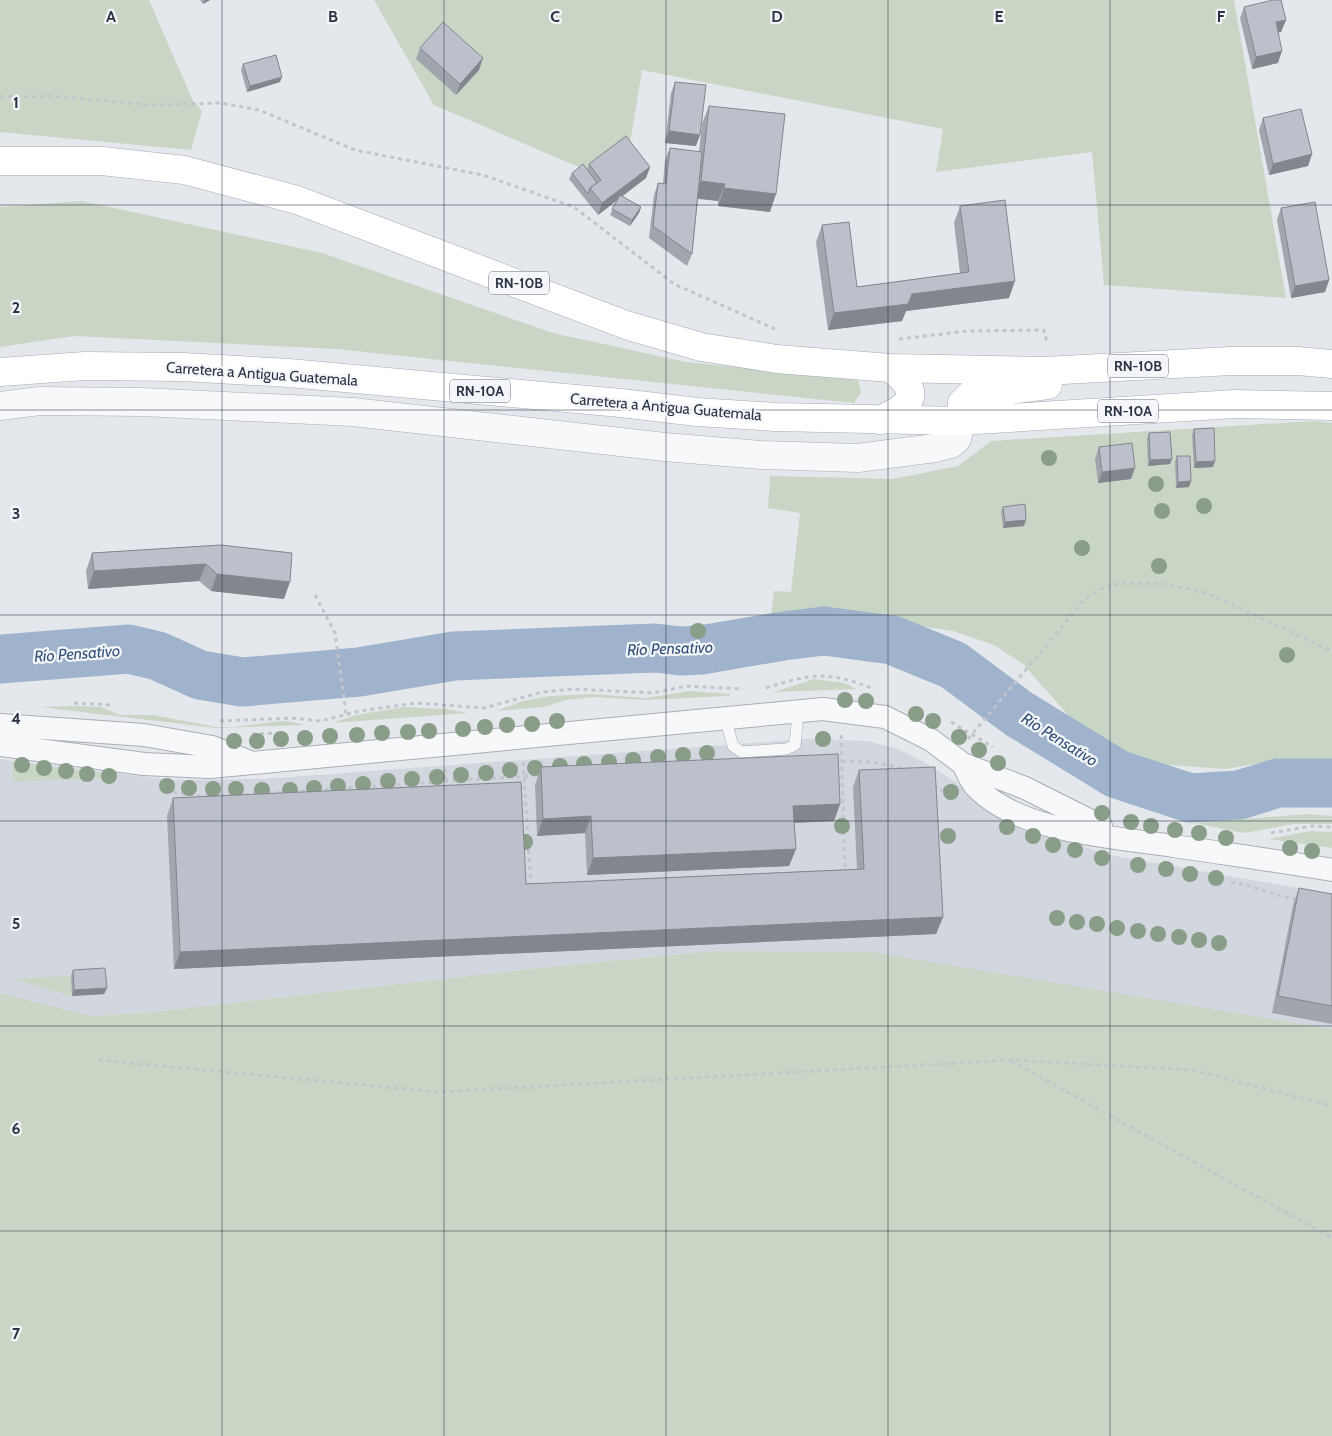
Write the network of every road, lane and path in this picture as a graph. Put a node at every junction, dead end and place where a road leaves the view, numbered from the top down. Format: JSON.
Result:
{"nodes":[{"id":1,"x":0,"y":97,"type":"edge"},
{"id":2,"x":0,"y":161,"type":"edge"},
{"id":3,"x":784,"y":333,"type":"dead end"},
{"id":4,"x":894,"y":339,"type":"dead end"},
{"id":5,"x":1332,"y":364,"type":"edge"},
{"id":6,"x":1122,"y":367,"type":"junction"},
{"id":7,"x":890,"y":368,"type":"junction"},
{"id":8,"x":1044,"y":371,"type":"junction"},
{"id":9,"x":0,"y":372,"type":"edge"},
{"id":10,"x":0,"y":406,"type":"edge"},
{"id":11,"x":1332,"y":406,"type":"edge"},
{"id":12,"x":880,"y":420,"type":"junction"},
{"id":13,"x":961,"y":421,"type":"junction"},
{"id":14,"x":315,"y":595,"type":"dead end"},
{"id":15,"x":1332,"y":651,"type":"edge"},
{"id":16,"x":758,"y":689,"type":"dead end"},
{"id":17,"x":751,"y":690,"type":"dead end"},
{"id":18,"x":880,"y":691,"type":"dead end"},
{"id":19,"x":71,"y":703,"type":"dead end"},
{"id":20,"x":120,"y":706,"type":"dead end"},
{"id":21,"x":478,"y":708,"type":"junction"},
{"id":22,"x":840,"y":711,"type":"junction"},
{"id":23,"x":798,"y":712,"type":"junction"},
{"id":24,"x":479,"y":713,"type":"dead end"},
{"id":25,"x":346,"y":714,"type":"junction"},
{"id":26,"x":724,"y":718,"type":"junction"},
{"id":27,"x":985,"y":718,"type":"dead end"},
{"id":28,"x":216,"y":721,"type":"dead end"},
{"id":29,"x":320,"y":721,"type":"junction"},
{"id":30,"x":0,"y":725,"type":"edge"},
{"id":31,"x":321,"y":730,"type":"dead end"},
{"id":32,"x":521,"y":737,"type":"junction"},
{"id":33,"x":0,"y":745,"type":"edge"},
{"id":34,"x":842,"y":760,"type":"junction"},
{"id":35,"x":832,"y":761,"type":"edge"},
{"id":36,"x":253,"y":763,"type":"junction"},
{"id":37,"x":963,"y":764,"type":"junction"},
{"id":38,"x":911,"y":772,"type":"edge"},
{"id":39,"x":543,"y":775,"type":"edge"},
{"id":40,"x":523,"y":776,"type":"junction"},
{"id":41,"x":926,"y":780,"type":"edge"},
{"id":42,"x":974,"y":786,"type":"junction"},
{"id":43,"x":170,"y":791,"type":"dead end"},
{"id":44,"x":956,"y":799,"type":"dead end"},
{"id":45,"x":1101,"y":826,"type":"junction"},
{"id":46,"x":1332,"y":827,"type":"edge"},
{"id":47,"x":1268,"y":834,"type":"dead end"},
{"id":48,"x":1165,"y":845,"type":"junction"},
{"id":49,"x":1332,"y":870,"type":"edge"},
{"id":50,"x":836,"y":871,"type":"edge"},
{"id":51,"x":1223,"y":881,"type":"dead end"},
{"id":52,"x":541,"y":887,"type":"edge"},
{"id":53,"x":1307,"y":901,"type":"edge"},
{"id":54,"x":99,"y":1060,"type":"dead end"},
{"id":55,"x":1010,"y":1060,"type":"junction"},
{"id":56,"x":1332,"y":1106,"type":"edge"},
{"id":57,"x":1332,"y":1238,"type":"edge"}],
"edges":[{"from":1,"to":3,"type":"path"},
{"from":2,"to":7,"type":"main road","number":"RN-10B"},
{"from":4,"to":8,"type":"path"},
{"from":5,"to":6,"type":"main road","number":"RN-10B"},
{"from":6,"to":8,"type":"main road","number":"RN-10B"},
{"from":6,"to":13,"type":"main road"},
{"from":7,"to":8,"type":"main road","number":"RN-10B"},
{"from":7,"to":12,"type":"main road"},
{"from":9,"to":12,"type":"main road","name":"Carretera a Antigua Guatemala","number":"RN-10A"},
{"from":10,"to":13,"type":"street"},
{"from":11,"to":13,"type":"main road","name":"Carretera a Antigua Guatemala","number":"RN-10A"},
{"from":12,"to":13,"type":"main road","name":"Carretera a Antigua Guatemala","number":"RN-10A"},
{"from":14,"to":25,"type":"path"},
{"from":15,"to":27,"type":"path"},
{"from":16,"to":18,"type":"path"},
{"from":17,"to":21,"type":"path"},
{"from":19,"to":20,"type":"path"},
{"from":21,"to":24,"type":"path"},
{"from":21,"to":25,"type":"path"},
{"from":22,"to":23,"type":"street"},
{"from":22,"to":34,"type":"path"},
{"from":22,"to":37,"type":"street"},
{"from":23,"to":26,"type":"street"},
{"from":23,"to":26,"type":"lane"},
{"from":25,"to":29,"type":"path"},
{"from":26,"to":32,"type":"street"},
{"from":28,"to":29,"type":"path"},
{"from":29,"to":31,"type":"path"},
{"from":30,"to":36,"type":"street"},
{"from":32,"to":36,"type":"street"},
{"from":32,"to":40,"type":"path"},
{"from":33,"to":36,"type":"street"},
{"from":34,"to":35,"type":"path"},
{"from":34,"to":38,"type":"path"},
{"from":34,"to":50,"type":"path"},
{"from":37,"to":42,"type":"street"},
{"from":37,"to":45,"type":"street"},
{"from":39,"to":40,"type":"path"},
{"from":40,"to":43,"type":"path"},
{"from":40,"to":52,"type":"path"},
{"from":41,"to":44,"type":"path"},
{"from":42,"to":45,"type":"street"},
{"from":42,"to":48,"type":"street"},
{"from":45,"to":48,"type":"street"},
{"from":46,"to":47,"type":"path"},
{"from":48,"to":49,"type":"street"},
{"from":51,"to":53,"type":"path"},
{"from":54,"to":55,"type":"path"},
{"from":55,"to":56,"type":"path"},
{"from":55,"to":57,"type":"path"}]}
